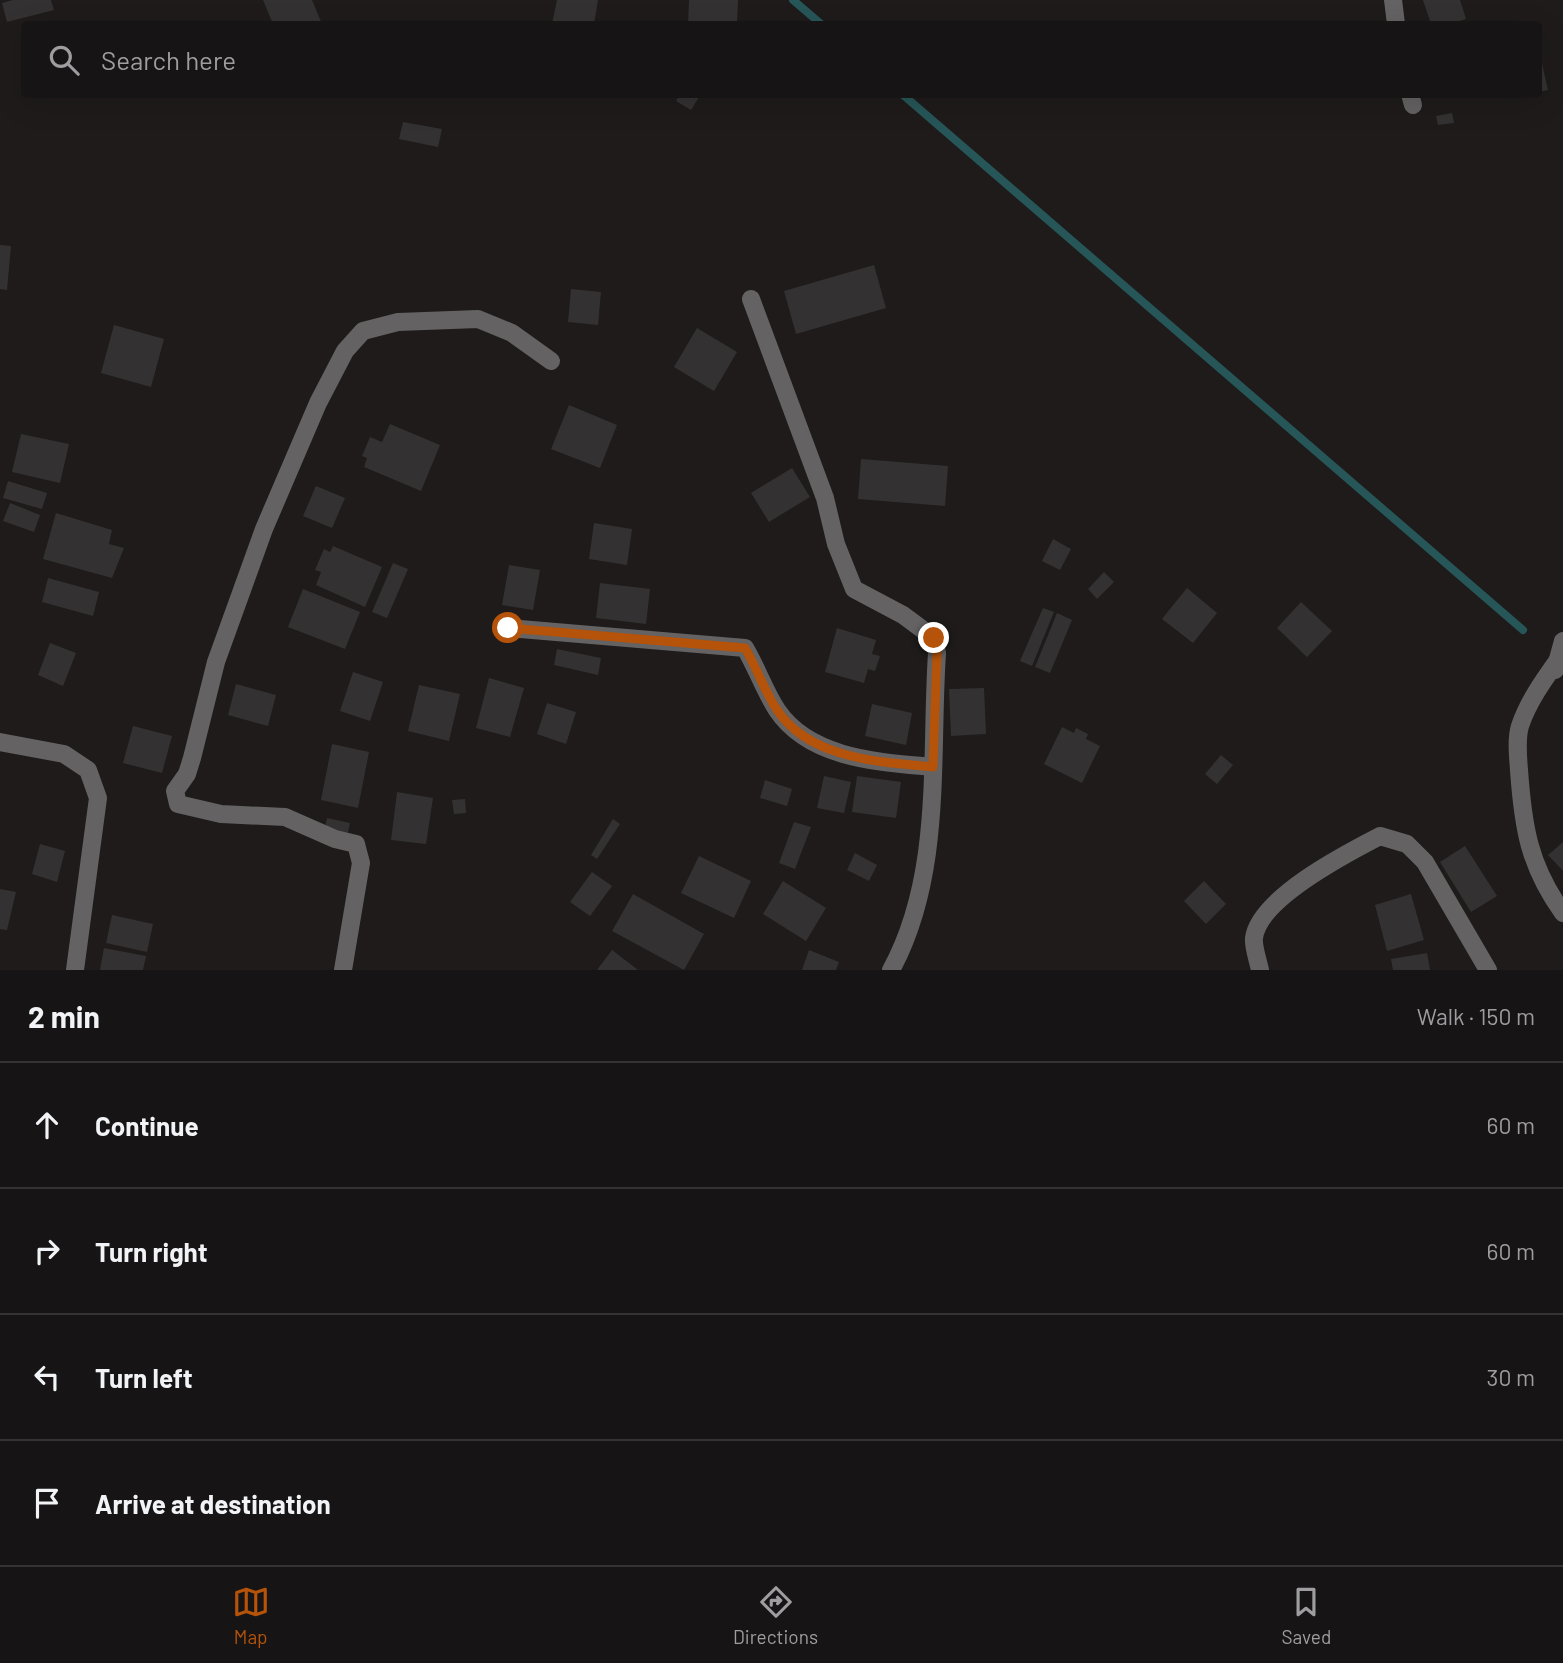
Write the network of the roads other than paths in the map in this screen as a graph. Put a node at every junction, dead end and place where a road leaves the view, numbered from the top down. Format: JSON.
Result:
{"nodes":[{"id":1,"x":1393,"y":0,"type":"edge"},
{"id":2,"x":1396,"y":21,"type":"edge"},
{"id":3,"x":751,"y":299,"type":"dead end"},
{"id":4,"x":551,"y":361,"type":"dead end"},
{"id":5,"x":508,"y":628,"type":"dead end"},
{"id":6,"x":1563,"y":641,"type":"edge"},
{"id":7,"x":0,"y":742,"type":"edge"},
{"id":8,"x":933,"y":767,"type":"junction"},
{"id":9,"x":1563,"y":913,"type":"edge"},
{"id":10,"x":75,"y":970,"type":"edge"},
{"id":11,"x":343,"y":970,"type":"edge"},
{"id":12,"x":891,"y":970,"type":"edge"},
{"id":13,"x":1260,"y":970,"type":"edge"},
{"id":14,"x":1488,"y":970,"type":"edge"}],
"edges":[{"from":1,"to":2,"type":"street"},
{"from":3,"to":8,"type":"street"},
{"from":4,"to":11,"type":"street"},
{"from":5,"to":8,"type":"street"},
{"from":6,"to":9,"type":"street"},
{"from":7,"to":10,"type":"street"},
{"from":8,"to":12,"type":"street"},
{"from":13,"to":14,"type":"street"}]}
